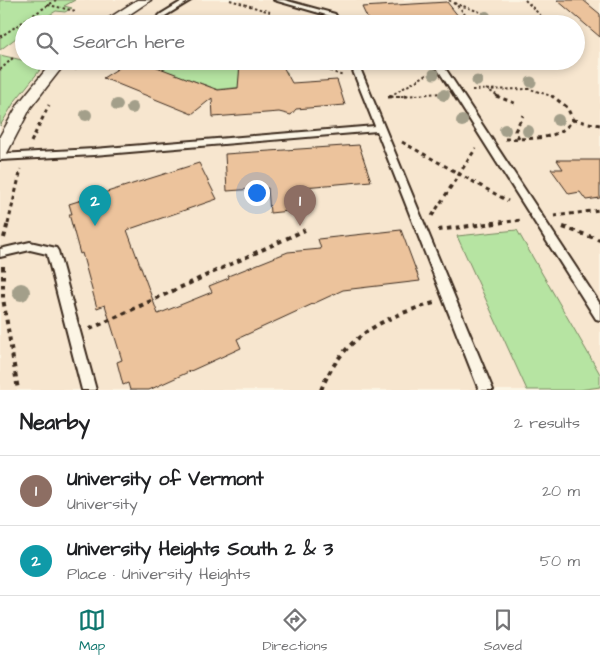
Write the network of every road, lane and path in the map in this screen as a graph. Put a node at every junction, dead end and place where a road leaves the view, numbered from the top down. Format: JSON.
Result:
{"nodes":[{"id":1,"x":56,"y":0,"type":"edge"},
{"id":2,"x":145,"y":0,"type":"edge"},
{"id":3,"x":188,"y":0,"type":"edge"},
{"id":4,"x":277,"y":0,"type":"edge"},
{"id":5,"x":448,"y":0,"type":"edge"},
{"id":6,"x":525,"y":0,"type":"edge"},
{"id":7,"x":454,"y":3,"type":"junction"},
{"id":8,"x":47,"y":5,"type":"junction"},
{"id":9,"x":76,"y":11,"type":"dead end"},
{"id":10,"x":32,"y":15,"type":"edge"},
{"id":11,"x":121,"y":15,"type":"edge"},
{"id":12,"x":163,"y":15,"type":"edge"},
{"id":13,"x":333,"y":15,"type":"edge"},
{"id":14,"x":464,"y":15,"type":"edge"},
{"id":15,"x":489,"y":15,"type":"edge"},
{"id":16,"x":540,"y":15,"type":"edge"},
{"id":17,"x":15,"y":27,"type":"edge"},
{"id":18,"x":0,"y":37,"type":"edge"},
{"id":19,"x":14,"y":58,"type":"dead end"},
{"id":20,"x":0,"y":70,"type":"edge"},
{"id":21,"x":53,"y":70,"type":"edge"},
{"id":22,"x":76,"y":70,"type":"edge"},
{"id":23,"x":335,"y":70,"type":"edge"},
{"id":24,"x":357,"y":70,"type":"edge"},
{"id":25,"x":359,"y":70,"type":"edge"},
{"id":26,"x":428,"y":70,"type":"edge"},
{"id":27,"x":441,"y":70,"type":"edge"},
{"id":28,"x":70,"y":76,"type":"dead end"},
{"id":29,"x":360,"y":78,"type":"junction"},
{"id":30,"x":486,"y":89,"type":"dead end"},
{"id":31,"x":55,"y":96,"type":"dead end"},
{"id":32,"x":517,"y":104,"type":"dead end"},
{"id":33,"x":371,"y":106,"type":"junction"},
{"id":34,"x":523,"y":116,"type":"dead end"},
{"id":35,"x":573,"y":120,"type":"dead end"},
{"id":36,"x":600,"y":125,"type":"edge"},
{"id":37,"x":382,"y":132,"type":"junction"},
{"id":38,"x":519,"y":138,"type":"dead end"},
{"id":39,"x":0,"y":151,"type":"edge"},
{"id":40,"x":25,"y":155,"type":"junction"},
{"id":41,"x":0,"y":157,"type":"edge"},
{"id":42,"x":600,"y":210,"type":"edge"},
{"id":43,"x":538,"y":218,"type":"junction"},
{"id":44,"x":305,"y":230,"type":"dead end"},
{"id":45,"x":422,"y":231,"type":"junction"},
{"id":46,"x":600,"y":240,"type":"edge"},
{"id":47,"x":2,"y":253,"type":"edge"},
{"id":48,"x":450,"y":300,"type":"junction"},
{"id":49,"x":600,"y":315,"type":"edge"},
{"id":50,"x":74,"y":336,"type":"junction"},
{"id":51,"x":18,"y":390,"type":"edge"},
{"id":52,"x":89,"y":390,"type":"edge"},
{"id":53,"x":321,"y":390,"type":"edge"},
{"id":54,"x":486,"y":390,"type":"edge"}],
"edges":[{"from":1,"to":8,"type":"path"},
{"from":2,"to":11,"type":"street"},
{"from":3,"to":12,"type":"lane"},
{"from":4,"to":13,"type":"lane"},
{"from":5,"to":7,"type":"path"},
{"from":6,"to":16,"type":"path"},
{"from":7,"to":14,"type":"path"},
{"from":7,"to":15,"type":"path"},
{"from":8,"to":9,"type":"path"},
{"from":8,"to":10,"type":"path"},
{"from":17,"to":18,"type":"path"},
{"from":19,"to":20,"type":"path"},
{"from":21,"to":39,"type":"street"},
{"from":22,"to":28,"type":"path"},
{"from":23,"to":29,"type":"path"},
{"from":24,"to":29,"type":"lane"},
{"from":25,"to":29,"type":"lane"},
{"from":26,"to":33,"type":"path"},
{"from":27,"to":43,"type":"lane"},
{"from":29,"to":33,"type":"lane"},
{"from":30,"to":32,"type":"path"},
{"from":31,"to":40,"type":"path"},
{"from":33,"to":37,"type":"lane"},
{"from":34,"to":38,"type":"path"},
{"from":35,"to":36,"type":"path"},
{"from":37,"to":40,"type":"lane"},
{"from":37,"to":43,"type":"path"},
{"from":37,"to":45,"type":"lane"},
{"from":40,"to":41,"type":"lane"},
{"from":40,"to":47,"type":"path"},
{"from":42,"to":43,"type":"path"},
{"from":43,"to":45,"type":"path"},
{"from":43,"to":46,"type":"path"},
{"from":43,"to":49,"type":"lane"},
{"from":44,"to":50,"type":"path"},
{"from":45,"to":48,"type":"lane"},
{"from":47,"to":50,"type":"lane"},
{"from":47,"to":51,"type":"path"},
{"from":48,"to":53,"type":"path"},
{"from":48,"to":54,"type":"lane"},
{"from":50,"to":52,"type":"lane"}]}
